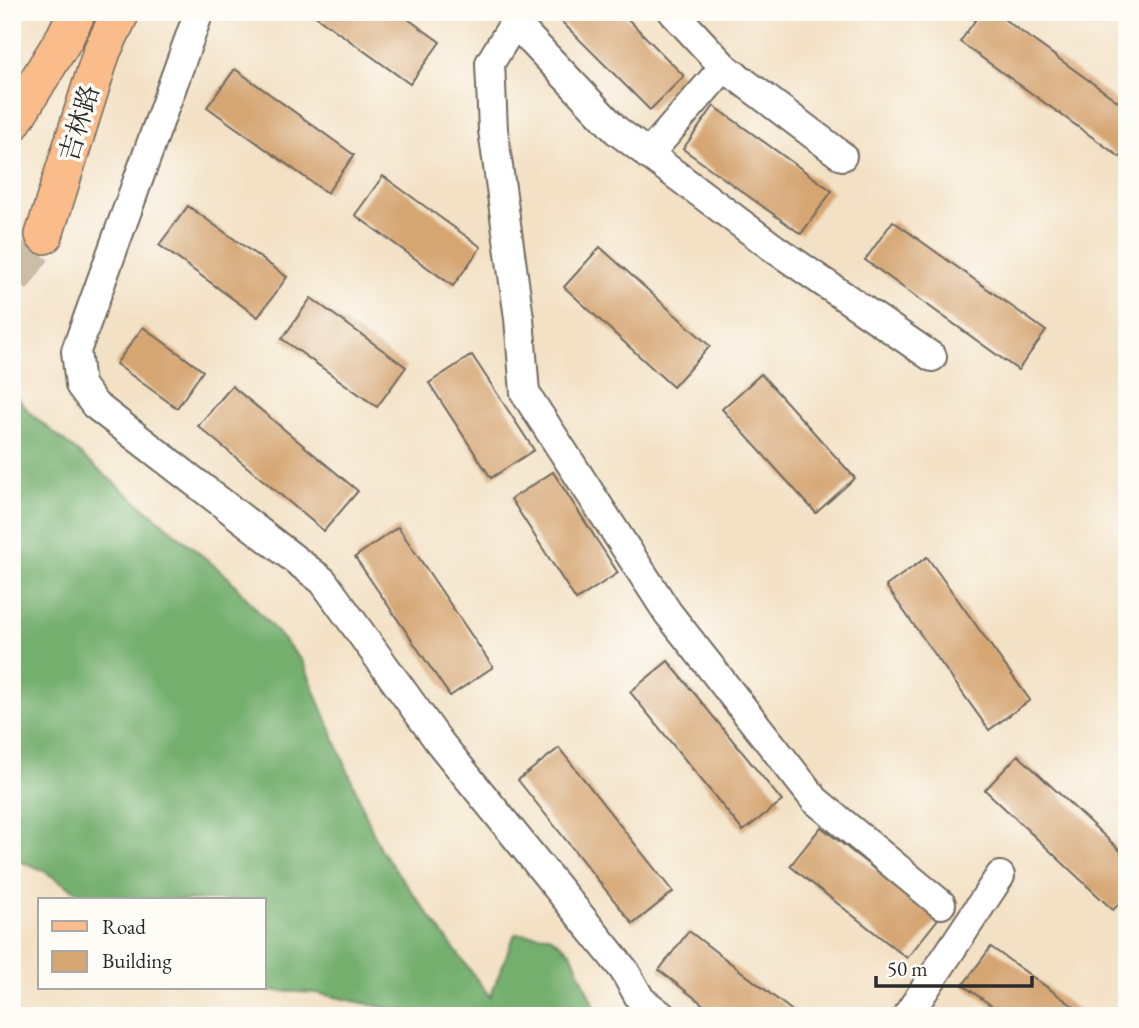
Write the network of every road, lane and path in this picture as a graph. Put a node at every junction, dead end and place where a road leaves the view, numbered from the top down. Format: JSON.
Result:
{"nodes":[{"id":1,"x":76,"y":12,"type":"edge"},
{"id":2,"x":121,"y":12,"type":"edge"},
{"id":3,"x":199,"y":12,"type":"edge"},
{"id":4,"x":673,"y":12,"type":"edge"},
{"id":5,"x":517,"y":17,"type":"edge"},
{"id":6,"x":724,"y":67,"type":"junction"},
{"id":7,"x":12,"y":123,"type":"edge"},
{"id":8,"x":648,"y":155,"type":"junction"},
{"id":9,"x":842,"y":156,"type":"dead end"},
{"id":10,"x":44,"y":235,"type":"tunnel mouth"},
{"id":11,"x":932,"y":357,"type":"dead end"},
{"id":12,"x":1000,"y":876,"type":"dead end"},
{"id":13,"x":941,"y":904,"type":"dead end"},
{"id":14,"x":662,"y":1016,"type":"edge"},
{"id":15,"x":907,"y":1016,"type":"edge"}],
"edges":[{"from":1,"to":7,"type":"main road","name":"吉林路"},
{"from":2,"to":10,"type":"main road","name":"吉林路"},
{"from":3,"to":14,"type":"street"},
{"from":4,"to":6,"type":"street"},
{"from":5,"to":8,"type":"street"},
{"from":5,"to":13,"type":"street"},
{"from":6,"to":8,"type":"street"},
{"from":6,"to":9,"type":"street"},
{"from":8,"to":11,"type":"street"},
{"from":12,"to":15,"type":"street"}]}
